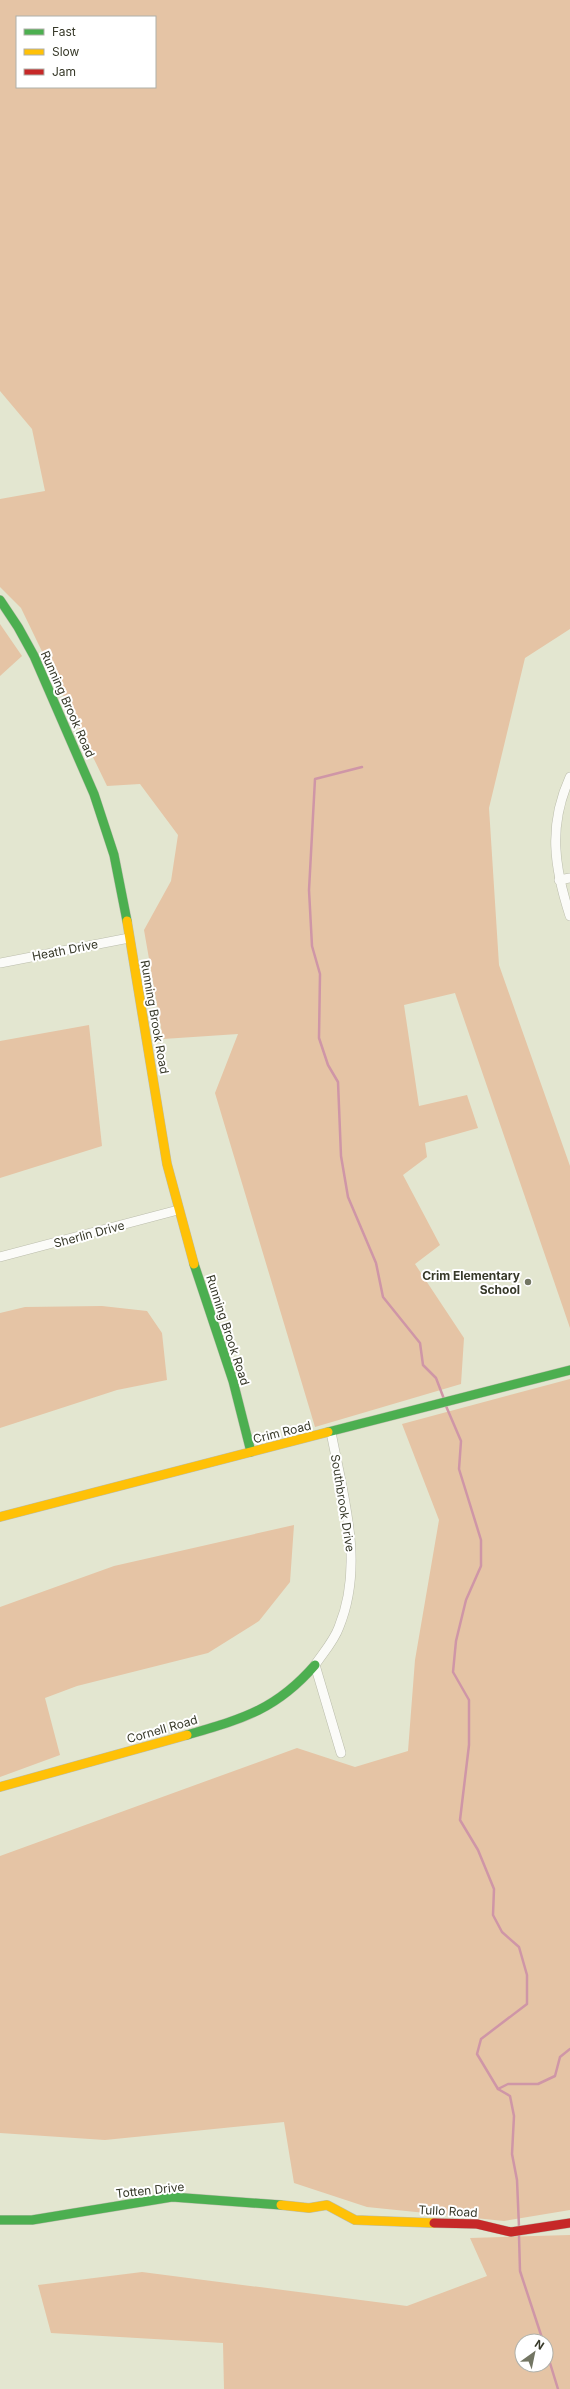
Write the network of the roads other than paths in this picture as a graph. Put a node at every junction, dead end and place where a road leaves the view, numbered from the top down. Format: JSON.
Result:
{"nodes":[{"id":1,"x":0,"y":600,"type":"edge"},
{"id":2,"x":570,"y":776,"type":"edge"},
{"id":3,"x":570,"y":878,"type":"edge"},
{"id":4,"x":559,"y":880,"type":"junction"},
{"id":5,"x":570,"y":916,"type":"edge"},
{"id":6,"x":129,"y":938,"type":"junction"},
{"id":7,"x":0,"y":963,"type":"edge"},
{"id":8,"x":178,"y":1210,"type":"junction"},
{"id":9,"x":0,"y":1258,"type":"edge"},
{"id":10,"x":570,"y":1370,"type":"edge"},
{"id":11,"x":331,"y":1432,"type":"junction"},
{"id":12,"x":251,"y":1452,"type":"junction"},
{"id":13,"x":0,"y":1517,"type":"edge"},
{"id":14,"x":315,"y":1665,"type":"junction"},
{"id":15,"x":341,"y":1754,"type":"dead end"},
{"id":16,"x":0,"y":1787,"type":"edge"},
{"id":17,"x":326,"y":2205,"type":"joint"},
{"id":18,"x":0,"y":2220,"type":"edge"},
{"id":19,"x":570,"y":2222,"type":"edge"}],
"edges":[{"from":1,"to":6,"type":"street","name":"Running Brook Road"},
{"from":2,"to":4,"type":"street"},
{"from":3,"to":4,"type":"street"},
{"from":4,"to":5,"type":"street"},
{"from":6,"to":7,"type":"street","name":"Heath Drive"},
{"from":6,"to":8,"type":"street","name":"Running Brook Road"},
{"from":8,"to":9,"type":"street","name":"Sherlin Drive"},
{"from":8,"to":12,"type":"street","name":"Running Brook Road"},
{"from":10,"to":11,"type":"street","name":"Crim Road"},
{"from":11,"to":12,"type":"street","name":"Crim Road"},
{"from":11,"to":14,"type":"street","name":"Southbrook Drive"},
{"from":12,"to":13,"type":"street","name":"Crim Road"},
{"from":14,"to":15,"type":"street"},
{"from":14,"to":16,"type":"street","name":"Cornell Road"},
{"from":17,"to":18,"type":"street","name":"Totten Drive"},
{"from":17,"to":19,"type":"street","name":"Tullo Road"}]}
